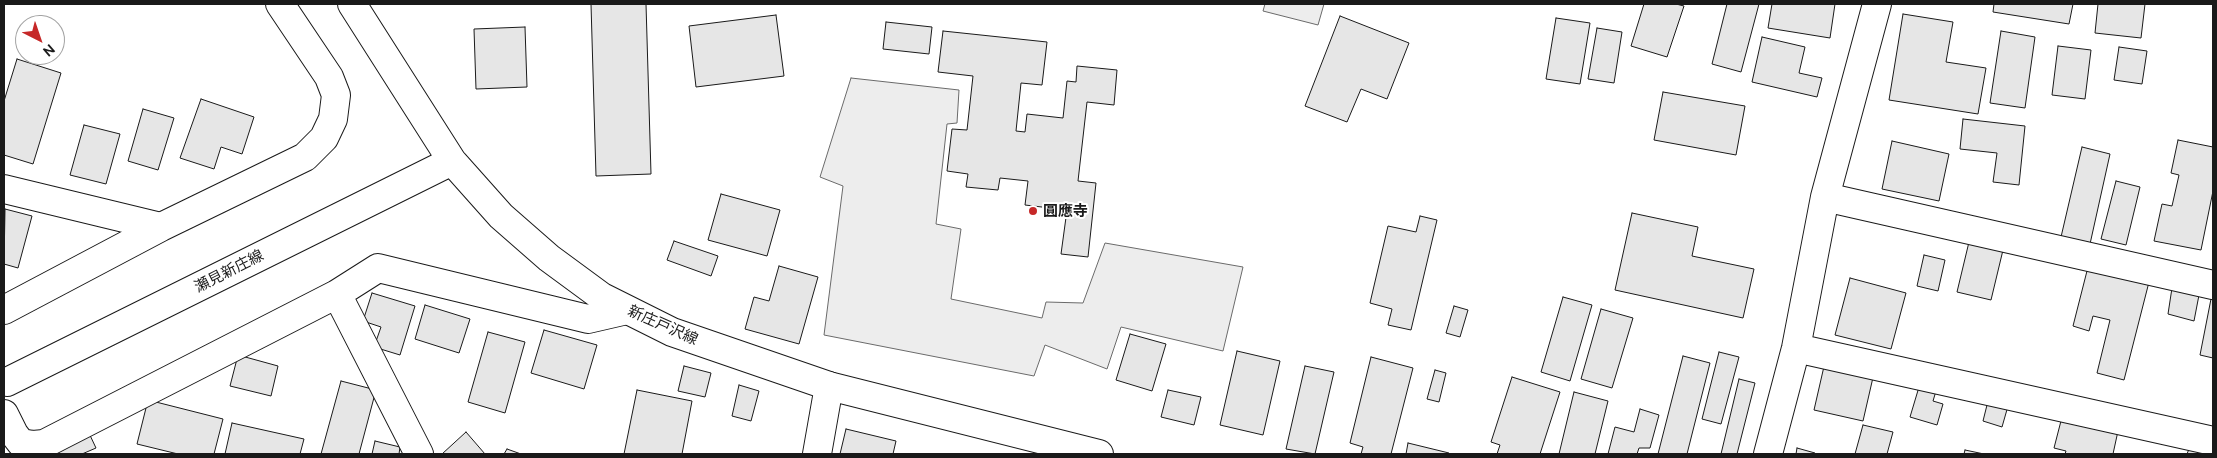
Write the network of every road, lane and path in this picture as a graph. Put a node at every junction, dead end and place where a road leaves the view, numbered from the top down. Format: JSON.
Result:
{"nodes":[{"id":1,"x":280,"y":4,"type":"edge"},
{"id":2,"x":352,"y":4,"type":"edge"},
{"id":3,"x":1877,"y":4,"type":"edge"},
{"id":4,"x":452,"y":160,"type":"junction"},
{"id":5,"x":4,"y":189,"type":"edge"},
{"id":6,"x":1825,"y":197,"type":"junction"},
{"id":7,"x":161,"y":227,"type":"junction"},
{"id":8,"x":2213,"y":285,"type":"edge"},
{"id":9,"x":337,"y":294,"type":"junction"},
{"id":10,"x":4,"y":310,"type":"edge"},
{"id":11,"x":627,"y":310,"type":"junction"},
{"id":12,"x":1796,"y":348,"type":"junction"},
{"id":13,"x":8,"y":382,"type":"dead end"},
{"id":14,"x":829,"y":386,"type":"junction"},
{"id":15,"x":4,"y":414,"type":"edge"},
{"id":16,"x":2213,"y":441,"type":"edge"},
{"id":17,"x":37,"y":450,"type":"edge"},
{"id":18,"x":419,"y":454,"type":"edge"},
{"id":19,"x":817,"y":454,"type":"edge"},
{"id":20,"x":1099,"y":454,"type":"edge"},
{"id":21,"x":1768,"y":454,"type":"edge"}],
"edges":[{"from":1,"to":7,"type":"street"},
{"from":2,"to":4,"type":"street","name":"新庄戸沢線"},
{"from":3,"to":6,"type":"street"},
{"from":4,"to":11,"type":"street","name":"新庄戸沢線"},
{"from":4,"to":13,"type":"street","name":"瀬見新庄線"},
{"from":5,"to":7,"type":"street"},
{"from":6,"to":8,"type":"street"},
{"from":6,"to":12,"type":"street"},
{"from":7,"to":10,"type":"street"},
{"from":9,"to":11,"type":"street"},
{"from":9,"to":17,"type":"street"},
{"from":9,"to":18,"type":"street"},
{"from":11,"to":14,"type":"street","name":"新庄戸沢線"},
{"from":12,"to":16,"type":"street"},
{"from":12,"to":21,"type":"street"},
{"from":14,"to":19,"type":"street"},
{"from":14,"to":20,"type":"street","name":"新庄戸沢線"},
{"from":15,"to":17,"type":"street"}]}
